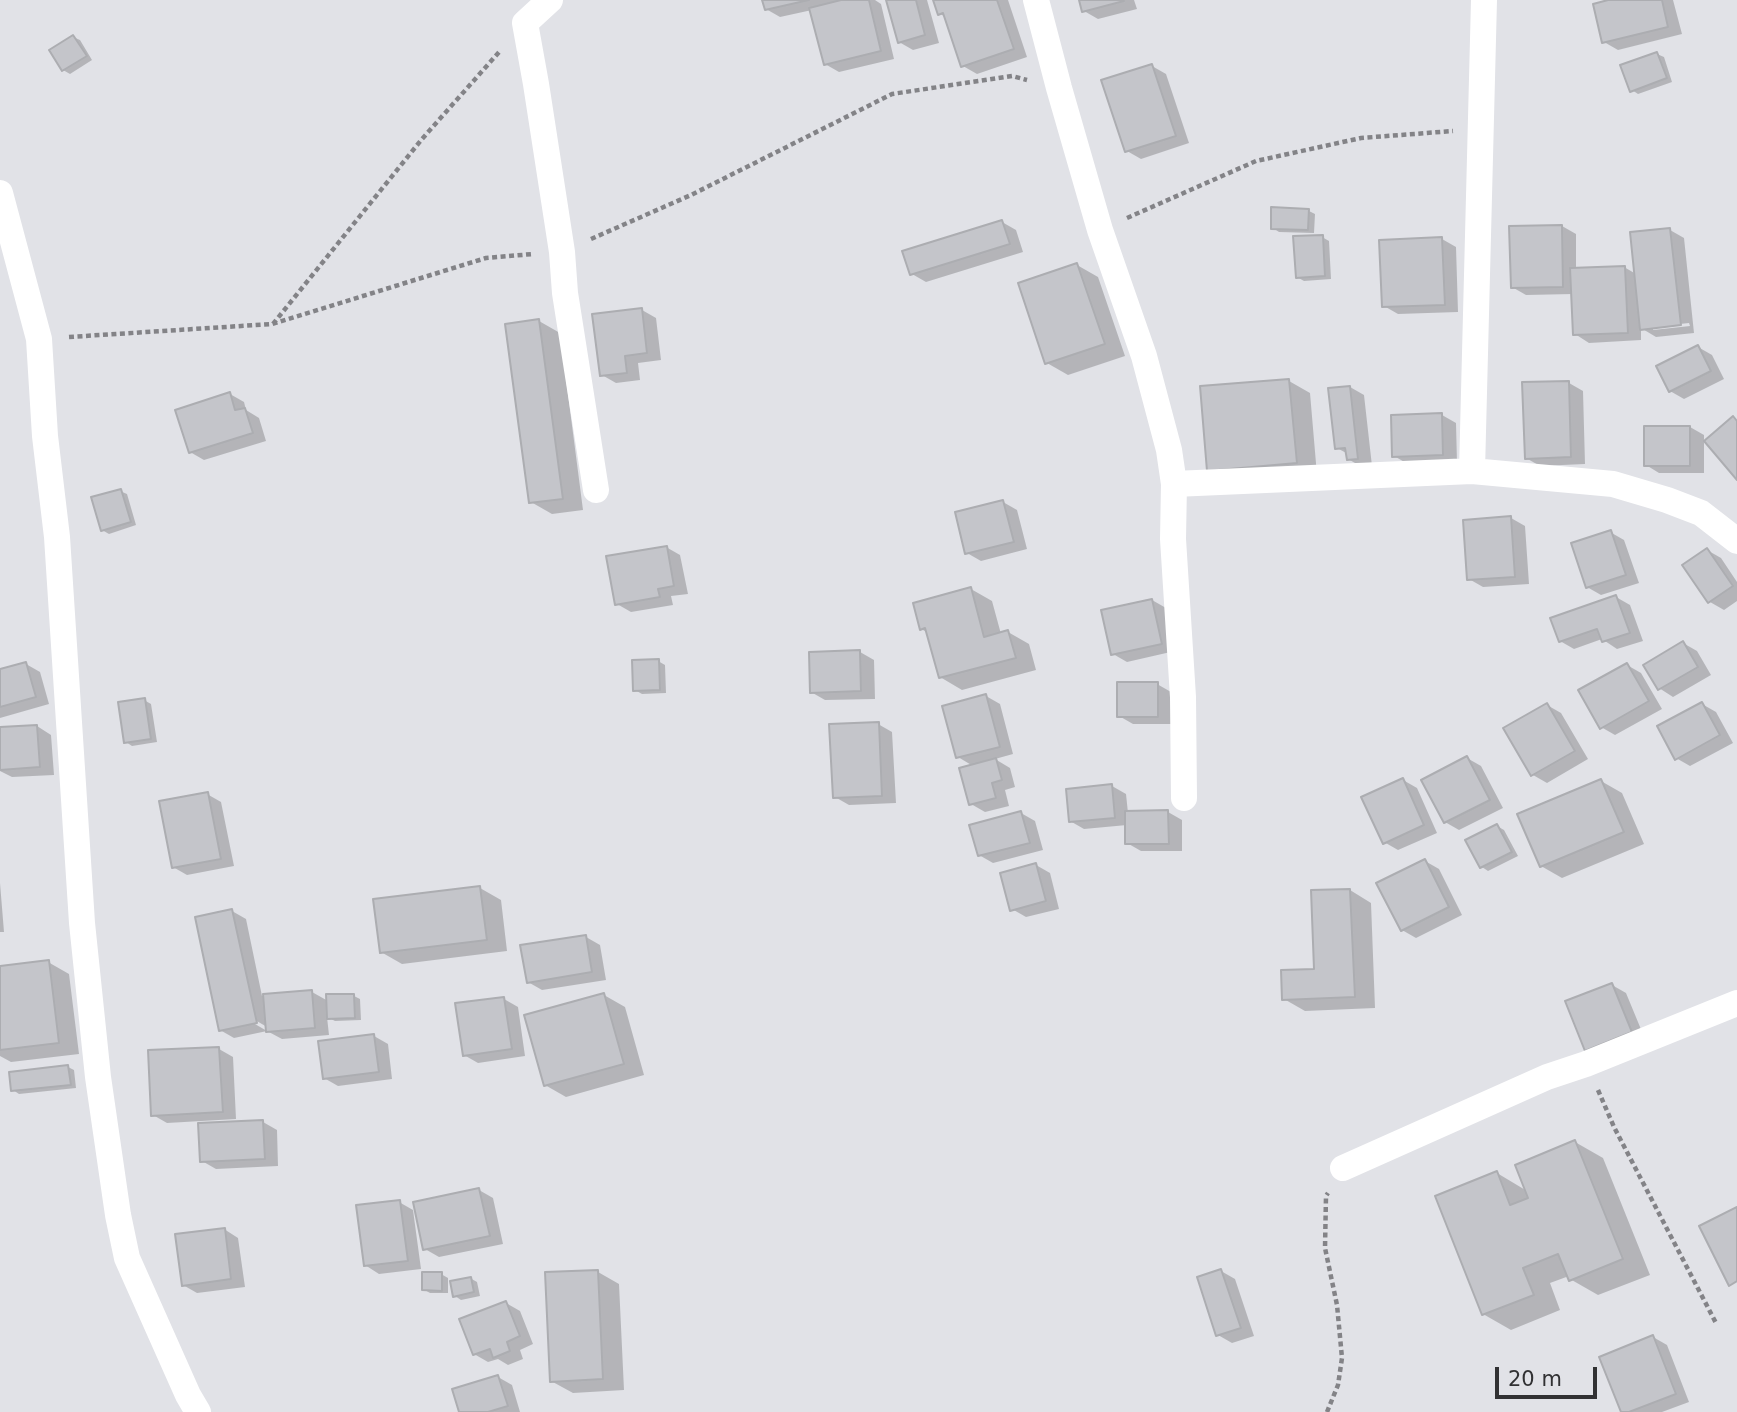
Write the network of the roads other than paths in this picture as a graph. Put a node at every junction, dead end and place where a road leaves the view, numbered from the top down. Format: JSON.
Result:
{"nodes":[{"id":1,"x":550,"y":0,"type":"edge"},
{"id":2,"x":1037,"y":0,"type":"edge"},
{"id":3,"x":1484,"y":0,"type":"edge"},
{"id":4,"x":0,"y":193,"type":"edge"},
{"id":5,"x":1472,"y":471,"type":"junction"},
{"id":6,"x":1174,"y":484,"type":"junction"},
{"id":7,"x":596,"y":490,"type":"dead end"},
{"id":8,"x":1737,"y":541,"type":"edge"},
{"id":9,"x":1184,"y":799,"type":"dead end"},
{"id":10,"x":1737,"y":1003,"type":"edge"},
{"id":11,"x":1343,"y":1168,"type":"road end"},
{"id":12,"x":198,"y":1412,"type":"edge"}],
"edges":[{"from":1,"to":7,"type":"street"},
{"from":2,"to":6,"type":"street"},
{"from":3,"to":5,"type":"street"},
{"from":4,"to":12,"type":"street"},
{"from":5,"to":6,"type":"street"},
{"from":5,"to":8,"type":"street"},
{"from":6,"to":9,"type":"street"},
{"from":10,"to":11,"type":"street"}]}
